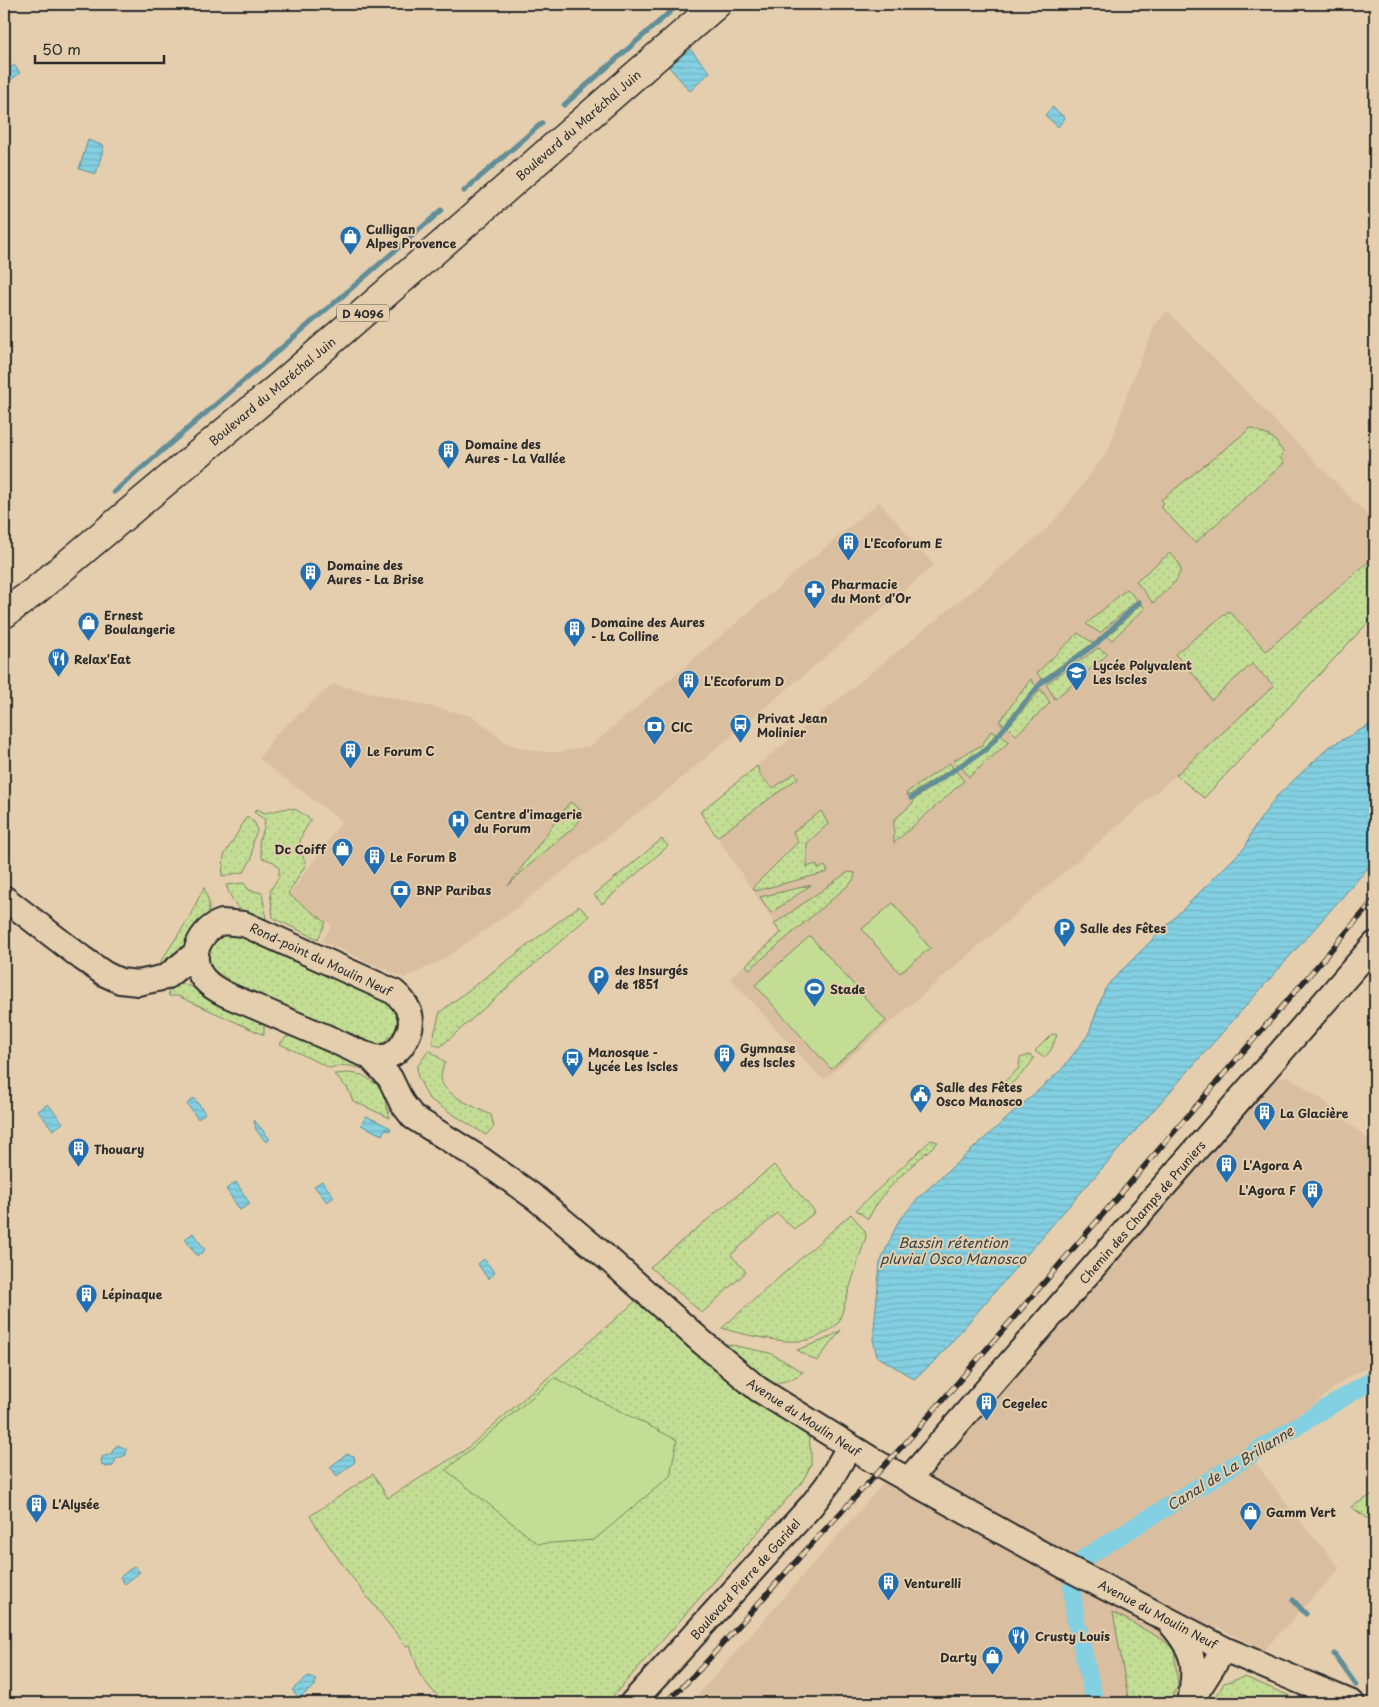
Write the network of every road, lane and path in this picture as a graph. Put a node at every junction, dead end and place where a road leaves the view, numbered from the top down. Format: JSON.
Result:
{"nodes":[{"id":1,"x":717,"y":4,"type":"edge"},
{"id":2,"x":4,"y":614,"type":"edge"},
{"id":3,"x":4,"y":898,"type":"edge"},
{"id":4,"x":1375,"y":944,"type":"edge"},
{"id":5,"x":196,"y":953,"type":"junction"},
{"id":6,"x":166,"y":977,"type":"junction"},
{"id":7,"x":207,"y":983,"type":"junction"},
{"id":8,"x":397,"y":1052,"type":"junction"},
{"id":9,"x":369,"y":1056,"type":"junction"},
{"id":10,"x":390,"y":1078,"type":"junction"},
{"id":11,"x":849,"y":1446,"type":"junction"},
{"id":12,"x":908,"y":1480,"type":"junction"},
{"id":13,"x":1165,"y":1618,"type":"junction"},
{"id":14,"x":1224,"y":1649,"type":"junction"},
{"id":15,"x":1194,"y":1671,"type":"junction"},
{"id":16,"x":632,"y":1703,"type":"edge"},
{"id":17,"x":1190,"y":1703,"type":"edge"},
{"id":18,"x":1352,"y":1703,"type":"edge"}],
"edges":[{"from":1,"to":2,"type":"main road","name":"Boulevard du Maréchal Juin","number":"D 4096"},
{"from":3,"to":6,"type":"street"},
{"from":4,"to":12,"type":"street","name":"Chemin des Champs de Pruniers"},
{"from":5,"to":6,"type":"street"},
{"from":5,"to":7,"type":"street"},
{"from":5,"to":8,"type":"street","name":"Rond-point du Moulin Neuf"},
{"from":6,"to":7,"type":"street"},
{"from":7,"to":9,"type":"street"},
{"from":8,"to":9,"type":"street"},
{"from":8,"to":10,"type":"street"},
{"from":9,"to":10,"type":"street","name":"Avenue du Moulin Neuf"},
{"from":10,"to":11,"type":"street","name":"Avenue du Moulin Neuf"},
{"from":11,"to":12,"type":"street","name":"Avenue du Moulin Neuf"},
{"from":11,"to":16,"type":"street","name":"Boulevard Pierre de Garidel"},
{"from":12,"to":13,"type":"street","name":"Avenue du Moulin Neuf"},
{"from":13,"to":14,"type":"street","name":"Avenue du Moulin Neuf"},
{"from":13,"to":15,"type":"street"},
{"from":14,"to":15,"type":"street"},
{"from":14,"to":17,"type":"street"},
{"from":14,"to":18,"type":"street","name":"Avenue du Moulin Neuf"},
{"from":15,"to":17,"type":"street"}]}
